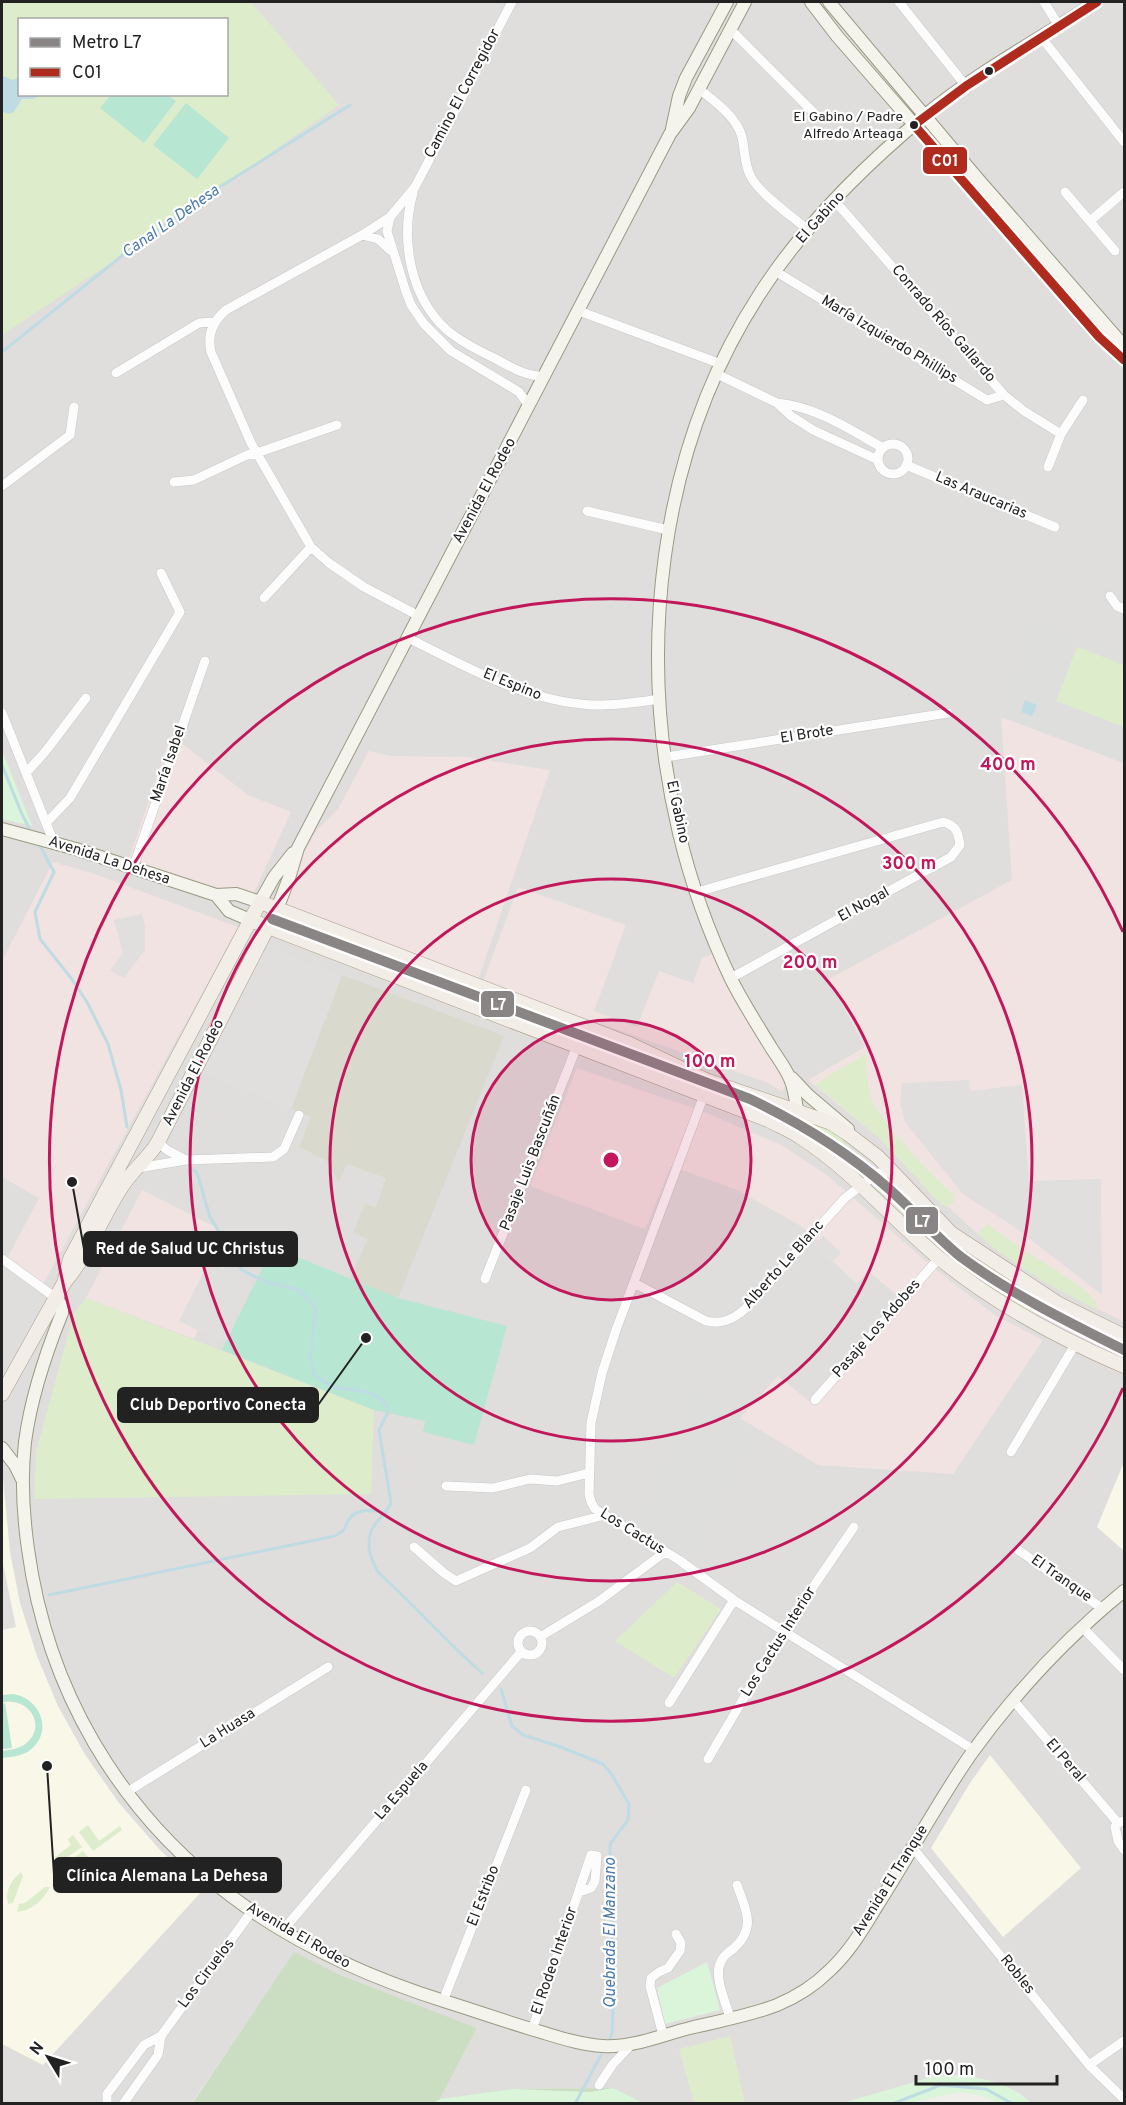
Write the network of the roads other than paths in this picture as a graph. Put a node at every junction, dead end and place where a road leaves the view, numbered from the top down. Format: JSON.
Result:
{"nodes":[{"id":1,"x":505,"y":2,"type":"edge"},
{"id":2,"x":512,"y":2,"type":"edge"},
{"id":3,"x":727,"y":2,"type":"edge"},
{"id":4,"x":745,"y":2,"type":"edge"},
{"id":5,"x":812,"y":2,"type":"edge"},
{"id":6,"x":829,"y":2,"type":"edge"},
{"id":7,"x":899,"y":2,"type":"edge"},
{"id":8,"x":1044,"y":2,"type":"edge"},
{"id":9,"x":1096,"y":2,"type":"edge"},
{"id":10,"x":506,"y":14,"type":"junction"},
{"id":11,"x":1059,"y":26,"type":"junction"},
{"id":12,"x":730,"y":29,"type":"junction"},
{"id":13,"x":1041,"y":37,"type":"junction"},
{"id":14,"x":966,"y":86,"type":"junction"},
{"id":15,"x":699,"y":89,"type":"junction"},
{"id":16,"x":818,"y":116,"type":"dead end"},
{"id":17,"x":924,"y":116,"type":"junction"},
{"id":18,"x":914,"y":125,"type":"junction"},
{"id":19,"x":670,"y":134,"type":"junction"},
{"id":20,"x":1125,"y":142,"type":"edge"},
{"id":21,"x":415,"y":187,"type":"junction"},
{"id":22,"x":1065,"y":192,"type":"dead end"},
{"id":23,"x":1125,"y":192,"type":"edge"},
{"id":24,"x":835,"y":201,"type":"junction"},
{"id":25,"x":390,"y":217,"type":"junction"},
{"id":26,"x":1090,"y":221,"type":"junction"},
{"id":27,"x":808,"y":231,"type":"junction"},
{"id":28,"x":362,"y":235,"type":"junction"},
{"id":29,"x":1115,"y":251,"type":"dead end"},
{"id":30,"x":392,"y":253,"type":"junction"},
{"id":31,"x":775,"y":272,"type":"junction"},
{"id":32,"x":579,"y":311,"type":"junction"},
{"id":33,"x":215,"y":322,"type":"junction"},
{"id":34,"x":1125,"y":346,"type":"edge"},
{"id":35,"x":1125,"y":360,"type":"edge"},
{"id":36,"x":719,"y":369,"type":"junction"},
{"id":37,"x":116,"y":373,"type":"dead end"},
{"id":38,"x":529,"y":376,"type":"junction"},
{"id":39,"x":545,"y":376,"type":"junction"},
{"id":40,"x":519,"y":392,"type":"junction"},
{"id":41,"x":1004,"y":394,"type":"junction"},
{"id":42,"x":1083,"y":400,"type":"dead end"},
{"id":43,"x":777,"y":403,"type":"junction"},
{"id":44,"x":530,"y":406,"type":"junction"},
{"id":45,"x":74,"y":407,"type":"dead end"},
{"id":46,"x":337,"y":425,"type":"dead end"},
{"id":47,"x":1061,"y":435,"type":"junction"},
{"id":48,"x":883,"y":448,"type":"junction"},
{"id":49,"x":257,"y":453,"type":"junction"},
{"id":50,"x":878,"y":460,"type":"junction"},
{"id":51,"x":906,"y":465,"type":"junction"},
{"id":52,"x":1048,"y":467,"type":"dead end"},
{"id":53,"x":174,"y":482,"type":"dead end"},
{"id":54,"x":2,"y":486,"type":"edge"},
{"id":55,"x":587,"y":511,"type":"dead end"},
{"id":56,"x":1055,"y":527,"type":"dead end"},
{"id":57,"x":668,"y":530,"type":"junction"},
{"id":58,"x":311,"y":547,"type":"junction"},
{"id":59,"x":161,"y":573,"type":"dead end"},
{"id":60,"x":1110,"y":596,"type":"dead end"},
{"id":61,"x":264,"y":598,"type":"dead end"},
{"id":62,"x":1125,"y":609,"type":"edge"},
{"id":63,"x":419,"y":616,"type":"junction"},
{"id":64,"x":408,"y":638,"type":"junction"},
{"id":65,"x":205,"y":661,"type":"dead end"},
{"id":66,"x":86,"y":698,"type":"dead end"},
{"id":67,"x":660,"y":699,"type":"junction"},
{"id":68,"x":948,"y":713,"type":"dead end"},
{"id":69,"x":2,"y":714,"type":"edge"},
{"id":70,"x":666,"y":757,"type":"junction"},
{"id":71,"x":26,"y":773,"type":"junction"},
{"id":72,"x":46,"y":823,"type":"junction"},
{"id":73,"x":2,"y":829,"type":"edge"},
{"id":74,"x":54,"y":843,"type":"junction"},
{"id":75,"x":298,"y":848,"type":"junction"},
{"id":76,"x":133,"y":868,"type":"junction"},
{"id":77,"x":697,"y":892,"type":"junction"},
{"id":78,"x":216,"y":895,"type":"junction"},
{"id":79,"x":260,"y":902,"type":"junction"},
{"id":80,"x":277,"y":909,"type":"junction"},
{"id":81,"x":250,"y":920,"type":"junction"},
{"id":82,"x":268,"y":927,"type":"junction"},
{"id":83,"x":731,"y":978,"type":"junction"},
{"id":84,"x":206,"y":1003,"type":"junction"},
{"id":85,"x":222,"y":1018,"type":"junction"},
{"id":86,"x":577,"y":1046,"type":"junction"},
{"id":87,"x":786,"y":1072,"type":"junction"},
{"id":88,"x":704,"y":1095,"type":"junction"},
{"id":89,"x":796,"y":1110,"type":"junction"},
{"id":90,"x":299,"y":1115,"type":"dead end"},
{"id":91,"x":800,"y":1137,"type":"junction"},
{"id":92,"x":159,"y":1142,"type":"junction"},
{"id":93,"x":871,"y":1150,"type":"junction"},
{"id":94,"x":186,"y":1160,"type":"junction"},
{"id":95,"x":138,"y":1168,"type":"junction"},
{"id":96,"x":893,"y":1172,"type":"junction"},
{"id":97,"x":860,"y":1185,"type":"junction"},
{"id":98,"x":939,"y":1258,"type":"junction"},
{"id":99,"x":2,"y":1259,"type":"edge"},
{"id":100,"x":485,"y":1279,"type":"dead end"},
{"id":101,"x":64,"y":1283,"type":"junction"},
{"id":102,"x":634,"y":1283,"type":"junction"},
{"id":103,"x":56,"y":1298,"type":"junction"},
{"id":104,"x":1125,"y":1336,"type":"edge"},
{"id":105,"x":1076,"y":1343,"type":"junction"},
{"id":106,"x":1125,"y":1366,"type":"edge"},
{"id":107,"x":2,"y":1394,"type":"edge"},
{"id":108,"x":815,"y":1400,"type":"dead end"},
{"id":109,"x":26,"y":1442,"type":"junction"},
{"id":110,"x":3,"y":1450,"type":"edge"},
{"id":111,"x":1011,"y":1452,"type":"dead end"},
{"id":112,"x":590,"y":1473,"type":"junction"},
{"id":113,"x":23,"y":1483,"type":"junction"},
{"id":114,"x":446,"y":1486,"type":"dead end"},
{"id":115,"x":605,"y":1515,"type":"junction"},
{"id":116,"x":854,"y":1527,"type":"dead end"},
{"id":117,"x":414,"y":1547,"type":"dead end"},
{"id":118,"x":1018,"y":1550,"type":"dead end"},
{"id":119,"x":665,"y":1552,"type":"junction"},
{"id":120,"x":1125,"y":1591,"type":"edge"},
{"id":121,"x":734,"y":1600,"type":"junction"},
{"id":122,"x":1103,"y":1609,"type":"junction"},
{"id":123,"x":1082,"y":1627,"type":"junction"},
{"id":124,"x":783,"y":1631,"type":"junction"},
{"id":125,"x":540,"y":1637,"type":"junction"},
{"id":126,"x":521,"y":1652,"type":"junction"},
{"id":127,"x":328,"y":1667,"type":"dead end"},
{"id":128,"x":1125,"y":1670,"type":"edge"},
{"id":129,"x":1013,"y":1700,"type":"junction"},
{"id":130,"x":669,"y":1703,"type":"dead end"},
{"id":131,"x":974,"y":1750,"type":"junction"},
{"id":132,"x":708,"y":1759,"type":"dead end"},
{"id":133,"x":526,"y":1790,"type":"dead end"},
{"id":134,"x":127,"y":1792,"type":"junction"},
{"id":135,"x":1121,"y":1822,"type":"edge"},
{"id":136,"x":914,"y":1848,"type":"junction"},
{"id":137,"x":1125,"y":1850,"type":"edge"},
{"id":138,"x":737,"y":1885,"type":"dead end"},
{"id":139,"x":579,"y":1892,"type":"dead end"},
{"id":140,"x":252,"y":1911,"type":"junction"},
{"id":141,"x":283,"y":1930,"type":"junction"},
{"id":142,"x":676,"y":1934,"type":"dead end"},
{"id":143,"x":443,"y":2001,"type":"junction"},
{"id":144,"x":730,"y":2018,"type":"junction"},
{"id":145,"x":532,"y":2030,"type":"junction"},
{"id":146,"x":663,"y":2035,"type":"junction"},
{"id":147,"x":161,"y":2036,"type":"junction"},
{"id":148,"x":1125,"y":2042,"type":"edge"},
{"id":149,"x":632,"y":2044,"type":"junction"},
{"id":150,"x":1089,"y":2065,"type":"junction"},
{"id":151,"x":599,"y":2085,"type":"dead end"},
{"id":152,"x":1125,"y":2099,"type":"edge"},
{"id":153,"x":107,"y":2103,"type":"edge"},
{"id":154,"x":123,"y":2103,"type":"edge"}],
"edges":[{"from":1,"to":10,"type":"street"},
{"from":2,"to":10,"type":"street","name":"Camino El Corregidor"},
{"from":3,"to":19,"type":"main road","name":"Avenida El Rodeo"},
{"from":4,"to":12,"type":"main road","name":"Avenida El Rodeo"},
{"from":5,"to":18,"type":"main road"},
{"from":6,"to":17,"type":"main road"},
{"from":7,"to":14,"type":"street"},
{"from":8,"to":11,"type":"street"},
{"from":9,"to":11,"type":"main road","name":"El Gabino"},
{"from":10,"to":21,"type":"street","name":"Camino El Corregidor"},
{"from":11,"to":13,"type":"main road","name":"El Gabino"},
{"from":12,"to":15,"type":"main road","name":"Avenida El Rodeo"},
{"from":12,"to":16,"type":"street"},
{"from":13,"to":14,"type":"main road","name":"El Gabino"},
{"from":13,"to":20,"type":"street"},
{"from":14,"to":17,"type":"main road","name":"El Gabino"},
{"from":15,"to":19,"type":"main road","name":"Avenida El Rodeo"},
{"from":15,"to":27,"type":"street"},
{"from":17,"to":18,"type":"main road","name":"El Gabino"},
{"from":17,"to":34,"type":"main road"},
{"from":18,"to":24,"type":"main road","name":"El Gabino"},
{"from":18,"to":35,"type":"main road"},
{"from":19,"to":32,"type":"main road","name":"Avenida El Rodeo"},
{"from":21,"to":25,"type":"street","name":"Camino El Corregidor"},
{"from":21,"to":38,"type":"street","name":"Camino El Corregidor"},
{"from":22,"to":26,"type":"street"},
{"from":23,"to":26,"type":"street"},
{"from":24,"to":27,"type":"main road","name":"El Gabino"},
{"from":24,"to":41,"type":"street","name":"Conrado Ríos Gallardo"},
{"from":25,"to":28,"type":"street","name":"Camino El Corregidor"},
{"from":25,"to":30,"type":"street"},
{"from":26,"to":29,"type":"street"},
{"from":27,"to":31,"type":"main road","name":"El Gabino"},
{"from":28,"to":30,"type":"street"},
{"from":28,"to":33,"type":"street","name":"Camino El Corregidor"},
{"from":30,"to":40,"type":"street"},
{"from":31,"to":36,"type":"main road","name":"El Gabino"},
{"from":31,"to":41,"type":"street","name":"María Izquierdo Phillips"},
{"from":32,"to":36,"type":"street","name":"Las Araucarias"},
{"from":32,"to":39,"type":"main road","name":"Avenida El Rodeo"},
{"from":33,"to":37,"type":"street"},
{"from":33,"to":49,"type":"street"},
{"from":36,"to":43,"type":"street","name":"Las Araucarias"},
{"from":36,"to":57,"type":"main road","name":"El Gabino"},
{"from":38,"to":39,"type":"street","name":"Camino El Corregidor"},
{"from":38,"to":40,"type":"street"},
{"from":39,"to":44,"type":"main road","name":"Avenida El Rodeo"},
{"from":40,"to":44,"type":"street"},
{"from":41,"to":47,"type":"street","name":"Conrado Ríos Gallardo"},
{"from":42,"to":47,"type":"street"},
{"from":43,"to":48,"type":"street","name":"Las Araucarias"},
{"from":43,"to":50,"type":"street","name":"Las Araucarias"},
{"from":44,"to":63,"type":"main road","name":"Avenida El Rodeo"},
{"from":45,"to":54,"type":"street"},
{"from":46,"to":49,"type":"street"},
{"from":47,"to":52,"type":"street"},
{"from":48,"to":50,"type":"street"},
{"from":48,"to":51,"type":"street","name":"Las Araucarias"},
{"from":49,"to":53,"type":"street"},
{"from":49,"to":58,"type":"street"},
{"from":50,"to":51,"type":"street","name":"Las Araucarias"},
{"from":51,"to":56,"type":"street","name":"Las Araucarias"},
{"from":55,"to":57,"type":"street"},
{"from":57,"to":67,"type":"main road","name":"El Gabino"},
{"from":58,"to":61,"type":"street"},
{"from":58,"to":63,"type":"street"},
{"from":59,"to":72,"type":"street"},
{"from":60,"to":62,"type":"street"},
{"from":63,"to":64,"type":"main road","name":"Avenida El Rodeo"},
{"from":64,"to":67,"type":"street","name":"El Espino"},
{"from":64,"to":75,"type":"main road","name":"Avenida El Rodeo"},
{"from":65,"to":76,"type":"street","name":"María Isabel"},
{"from":66,"to":71,"type":"street"},
{"from":67,"to":70,"type":"main road","name":"El Gabino"},
{"from":68,"to":70,"type":"street","name":"El Brote"},
{"from":69,"to":71,"type":"street"},
{"from":70,"to":77,"type":"main road","name":"El Gabino"},
{"from":71,"to":72,"type":"street"},
{"from":72,"to":74,"type":"street"},
{"from":73,"to":74,"type":"main road","name":"Avenida La Dehesa"},
{"from":74,"to":76,"type":"main road","name":"Avenida La Dehesa"},
{"from":75,"to":79,"type":"main road","name":"Avenida El Rodeo"},
{"from":75,"to":80,"type":"main road","name":"Avenida El Rodeo"},
{"from":76,"to":78,"type":"main road","name":"Avenida La Dehesa"},
{"from":77,"to":83,"type":"main road","name":"El Gabino"},
{"from":77,"to":83,"type":"street","name":"El Nogal"},
{"from":78,"to":79,"type":"main road","name":"Avenida La Dehesa"},
{"from":78,"to":81,"type":"main road","name":"Avenida La Dehesa"},
{"from":79,"to":80,"type":"main road","name":"Avenida La Dehesa"},
{"from":79,"to":81,"type":"main road","name":"Avenida El Rodeo"},
{"from":80,"to":82,"type":"main road","name":"Avenida El Rodeo"},
{"from":80,"to":89,"type":"main road","name":"Avenida La Dehesa"},
{"from":81,"to":82,"type":"main road","name":"Avenida La Dehesa"},
{"from":81,"to":84,"type":"main road","name":"Avenida El Rodeo"},
{"from":82,"to":85,"type":"main road","name":"Avenida El Rodeo"},
{"from":82,"to":86,"type":"main road","name":"Avenida La Dehesa"},
{"from":83,"to":87,"type":"main road","name":"El Gabino"},
{"from":84,"to":85,"type":"main road"},
{"from":84,"to":101,"type":"main road","name":"Avenida El Rodeo"},
{"from":85,"to":92,"type":"main road","name":"Avenida El Rodeo"},
{"from":86,"to":88,"type":"main road","name":"Avenida La Dehesa"},
{"from":86,"to":100,"type":"street","name":"Pasaje Luis Bascuñán"},
{"from":87,"to":89,"type":"main road","name":"El Gabino"},
{"from":87,"to":93,"type":"main road","name":"El Gabino"},
{"from":88,"to":91,"type":"main road","name":"Avenida La Dehesa"},
{"from":88,"to":102,"type":"street","name":"Los Cactus"},
{"from":89,"to":91,"type":"main road","name":"El Gabino"},
{"from":89,"to":93,"type":"main road","name":"Avenida La Dehesa"},
{"from":90,"to":94,"type":"street"},
{"from":91,"to":97,"type":"main road","name":"Avenida La Dehesa"},
{"from":92,"to":94,"type":"street"},
{"from":92,"to":95,"type":"main road","name":"Avenida El Rodeo"},
{"from":93,"to":96,"type":"main road","name":"Avenida La Dehesa"},
{"from":94,"to":95,"type":"street"},
{"from":95,"to":101,"type":"main road","name":"Avenida El Rodeo"},
{"from":96,"to":97,"type":"street","name":"Alberto Le Blanc"},
{"from":96,"to":104,"type":"main road","name":"Avenida La Dehesa"},
{"from":97,"to":98,"type":"main road","name":"Avenida La Dehesa"},
{"from":97,"to":102,"type":"street","name":"Alberto Le Blanc"},
{"from":98,"to":105,"type":"main road","name":"Avenida La Dehesa"},
{"from":98,"to":108,"type":"street","name":"Pasaje Los Adobes"},
{"from":99,"to":103,"type":"street"},
{"from":101,"to":103,"type":"main road","name":"Avenida El Rodeo"},
{"from":102,"to":112,"type":"street","name":"Los Cactus"},
{"from":103,"to":107,"type":"main road","name":"Avenida El Rodeo"},
{"from":103,"to":109,"type":"main road","name":"Avenida El Rodeo"},
{"from":105,"to":106,"type":"main road","name":"Avenida La Dehesa"},
{"from":105,"to":111,"type":"street"},
{"from":109,"to":110,"type":"main road"},
{"from":109,"to":113,"type":"main road","name":"Avenida El Rodeo"},
{"from":110,"to":113,"type":"main road"},
{"from":112,"to":114,"type":"street"},
{"from":112,"to":115,"type":"street","name":"Los Cactus"},
{"from":113,"to":134,"type":"main road","name":"Avenida El Rodeo"},
{"from":115,"to":117,"type":"street"},
{"from":115,"to":119,"type":"street","name":"Los Cactus"},
{"from":116,"to":124,"type":"street","name":"Los Cactus Interior"},
{"from":118,"to":122,"type":"street","name":"El Tranque"},
{"from":119,"to":121,"type":"street","name":"Los Cactus"},
{"from":119,"to":125,"type":"street"},
{"from":120,"to":122,"type":"main road","name":"Avenida El Tranque"},
{"from":121,"to":124,"type":"street","name":"Los Cactus"},
{"from":121,"to":130,"type":"street"},
{"from":122,"to":123,"type":"main road","name":"Avenida El Tranque"},
{"from":123,"to":128,"type":"street"},
{"from":123,"to":129,"type":"main road","name":"Avenida El Tranque"},
{"from":124,"to":131,"type":"street","name":"Los Cactus"},
{"from":124,"to":132,"type":"street","name":"Los Cactus Interior"},
{"from":125,"to":126,"type":"street"},
{"from":125,"to":126,"type":"street"},
{"from":126,"to":141,"type":"street","name":"La Espuela"},
{"from":127,"to":134,"type":"street","name":"La Huasa"},
{"from":129,"to":131,"type":"main road","name":"Avenida El Tranque"},
{"from":129,"to":135,"type":"street","name":"El Peral"},
{"from":131,"to":136,"type":"main road","name":"Avenida El Tranque"},
{"from":133,"to":143,"type":"street","name":"El Estribo"},
{"from":134,"to":140,"type":"main road","name":"Avenida El Rodeo"},
{"from":135,"to":137,"type":"street","name":"El Peral"},
{"from":136,"to":144,"type":"main road","name":"Avenida El Tranque"},
{"from":136,"to":150,"type":"street","name":"Robles"},
{"from":138,"to":144,"type":"street"},
{"from":139,"to":145,"type":"street","name":"El Rodeo Interior"},
{"from":140,"to":141,"type":"main road","name":"Avenida El Rodeo"},
{"from":140,"to":147,"type":"street","name":"Los Ciruelos"},
{"from":141,"to":143,"type":"main road","name":"Avenida El Rodeo"},
{"from":142,"to":146,"type":"street"},
{"from":143,"to":145,"type":"main road","name":"Avenida El Rodeo"},
{"from":144,"to":146,"type":"main road","name":"Avenida El Tranque"},
{"from":145,"to":149,"type":"main road","name":"Avenida El Rodeo"},
{"from":146,"to":149,"type":"main road","name":"Avenida El Tranque"},
{"from":147,"to":153,"type":"street","name":"Los Ciruelos"},
{"from":147,"to":154,"type":"street","name":"Los Ciruelos"},
{"from":148,"to":150,"type":"street"},
{"from":149,"to":151,"type":"street"},
{"from":150,"to":152,"type":"street","name":"Robles"}]}
